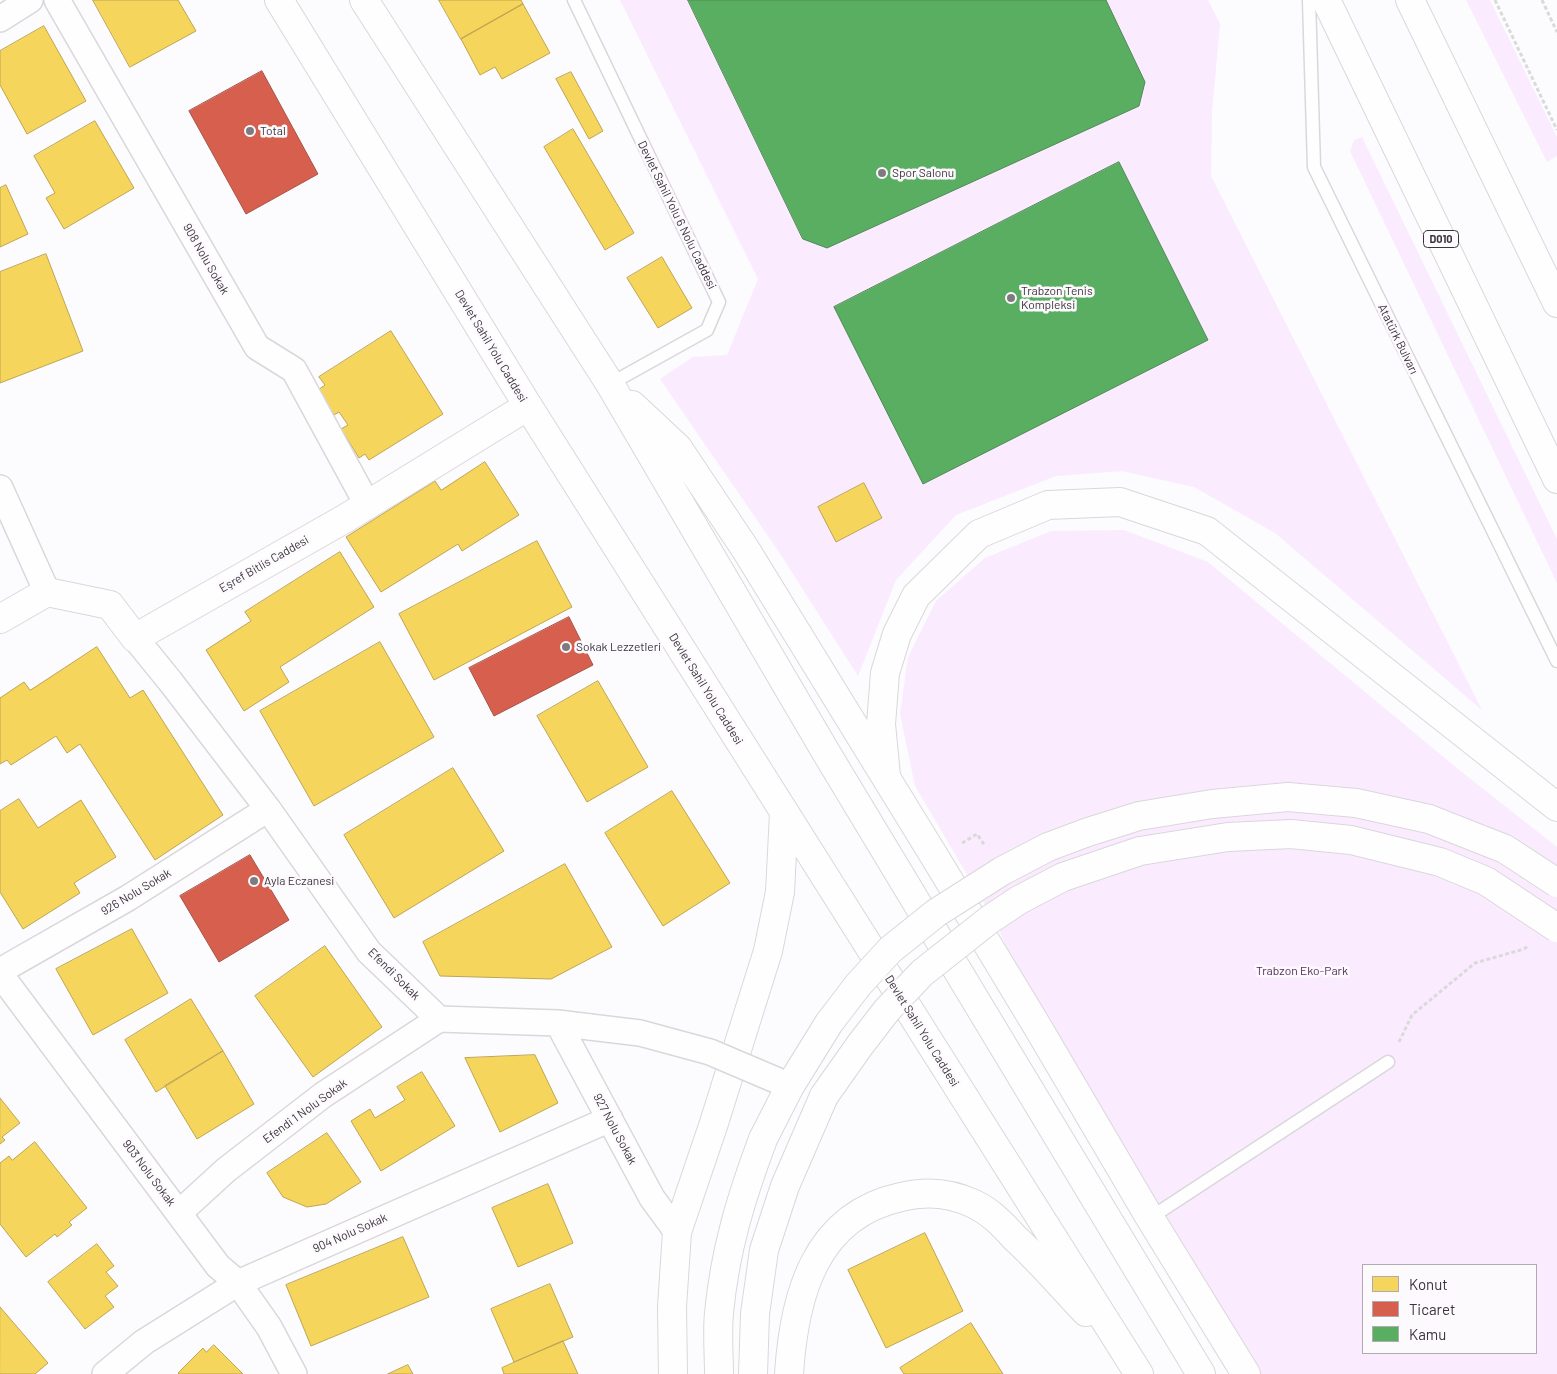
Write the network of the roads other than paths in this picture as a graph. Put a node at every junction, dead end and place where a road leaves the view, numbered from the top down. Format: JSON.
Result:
{"nodes":[{"id":1,"x":30,"y":0,"type":"edge"},
{"id":2,"x":57,"y":0,"type":"edge"},
{"id":3,"x":279,"y":0,"type":"edge"},
{"id":4,"x":364,"y":0,"type":"edge"},
{"id":5,"x":574,"y":0,"type":"edge"},
{"id":6,"x":1308,"y":0,"type":"edge"},
{"id":7,"x":1326,"y":0,"type":"edge"},
{"id":8,"x":1410,"y":0,"type":"edge"},
{"id":9,"x":0,"y":19,"type":"edge"},
{"id":10,"x":1557,"y":303,"type":"edge"},
{"id":11,"x":610,"y":384,"type":"junction"},
{"id":12,"x":528,"y":406,"type":"junction"},
{"id":13,"x":1557,"y":479,"type":"edge"},
{"id":14,"x":0,"y":488,"type":"edge"},
{"id":15,"x":368,"y":504,"type":"junction"},
{"id":16,"x":47,"y":592,"type":"junction"},
{"id":17,"x":0,"y":619,"type":"edge"},
{"id":18,"x":135,"y":638,"type":"junction"},
{"id":19,"x":1557,"y":660,"type":"edge"},
{"id":20,"x":886,"y":776,"type":"junction"},
{"id":21,"x":1557,"y":807,"type":"edge"},
{"id":22,"x":268,"y":808,"type":"junction"},
{"id":23,"x":784,"y":813,"type":"junction"},
{"id":24,"x":1557,"y":883,"type":"edge"},
{"id":25,"x":1557,"y":928,"type":"edge"},
{"id":26,"x":0,"y":972,"type":"edge"},
{"id":27,"x":439,"y":1019,"type":"junction"},
{"id":28,"x":558,"y":1023,"type":"junction"},
{"id":29,"x":1388,"y":1062,"type":"road end"},
{"id":30,"x":790,"y":1086,"type":"junction"},
{"id":31,"x":610,"y":1119,"type":"junction"},
{"id":32,"x":179,"y":1213,"type":"junction"},
{"id":33,"x":1150,"y":1218,"type":"junction"},
{"id":34,"x":677,"y":1232,"type":"junction"},
{"id":35,"x":238,"y":1283,"type":"junction"},
{"id":36,"x":1134,"y":1367,"type":"edge"},
{"id":37,"x":105,"y":1374,"type":"edge"},
{"id":38,"x":294,"y":1374,"type":"edge"},
{"id":39,"x":673,"y":1374,"type":"edge"},
{"id":40,"x":719,"y":1374,"type":"edge"},
{"id":41,"x":754,"y":1374,"type":"edge"},
{"id":42,"x":789,"y":1374,"type":"edge"},
{"id":43,"x":1201,"y":1374,"type":"edge"},
{"id":44,"x":1246,"y":1374,"type":"edge"}],
"edges":[{"from":1,"to":9,"type":"street"},
{"from":2,"to":15,"type":"street","name":"908 Nolu Sokak"},
{"from":3,"to":12,"type":"main road","name":"Devlet Sahil Yolu Caddesi"},
{"from":4,"to":11,"type":"main road"},
{"from":5,"to":11,"type":"lane","name":"Devlet Sahil Yolu 6 Nolu Caddesi"},
{"from":6,"to":19,"type":"lane","name":"Atatürk Bulvarı"},
{"from":7,"to":13,"type":"main road","number":"D010"},
{"from":8,"to":10,"type":"main road"},
{"from":11,"to":20,"type":"main road"},
{"from":11,"to":43,"type":"main road"},
{"from":12,"to":15,"type":"main road","name":"Eşref Bitlis Caddesi"},
{"from":12,"to":23,"type":"main road","name":"Devlet Sahil Yolu Caddesi"},
{"from":14,"to":16,"type":"street"},
{"from":15,"to":18,"type":"main road","name":"Eşref Bitlis Caddesi"},
{"from":16,"to":17,"type":"main road"},
{"from":16,"to":18,"type":"main road"},
{"from":18,"to":22,"type":"street","name":"Efendi Sokak"},
{"from":20,"to":21,"type":"main road"},
{"from":20,"to":33,"type":"main road"},
{"from":22,"to":26,"type":"street","name":"926 Nolu Sokak"},
{"from":22,"to":27,"type":"street","name":"Efendi Sokak"},
{"from":23,"to":34,"type":"main road"},
{"from":23,"to":36,"type":"main road","name":"Devlet Sahil Yolu Caddesi"},
{"from":24,"to":30,"type":"main road","bridge":true},
{"from":25,"to":41,"type":"main road","bridge":true},
{"from":26,"to":32,"type":"street","name":"903 Nolu Sokak"},
{"from":27,"to":28,"type":"street"},
{"from":27,"to":32,"type":"street","name":"Efendi 1 Nolu Sokak"},
{"from":28,"to":30,"type":"street","bridge":true},
{"from":28,"to":31,"type":"street","name":"927 Nolu Sokak"},
{"from":29,"to":33,"type":"lane"},
{"from":30,"to":40,"type":"main road","bridge":true},
{"from":31,"to":34,"type":"street","name":"927 Nolu Sokak"},
{"from":31,"to":35,"type":"street","name":"904 Nolu Sokak"},
{"from":32,"to":35,"type":"street","name":"903 Nolu Sokak"},
{"from":33,"to":44,"type":"main road"},
{"from":34,"to":39,"type":"main road"},
{"from":35,"to":37,"type":"street","name":"904 Nolu Sokak"},
{"from":35,"to":38,"type":"street","name":"903 Nolu Sokak"},
{"from":36,"to":42,"type":"main road"}]}
